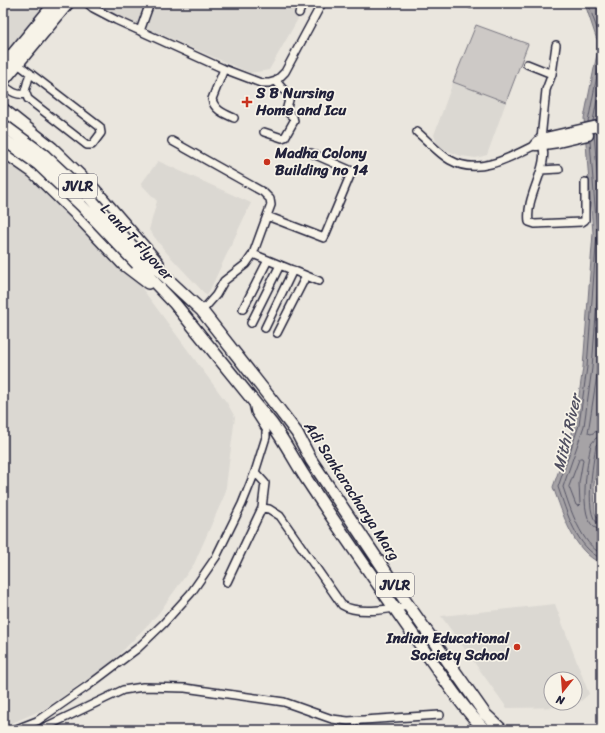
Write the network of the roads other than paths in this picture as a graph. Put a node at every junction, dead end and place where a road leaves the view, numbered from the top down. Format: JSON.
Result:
{"nodes":[{"id":1,"x":55,"y":3,"type":"edge"},
{"id":2,"x":68,"y":3,"type":"edge"},
{"id":3,"x":87,"y":3,"type":"edge"},
{"id":4,"x":150,"y":3,"type":"edge"},
{"id":5,"x":302,"y":3,"type":"edge"},
{"id":6,"x":322,"y":3,"type":"edge"},
{"id":7,"x":299,"y":13,"type":"dead end"},
{"id":8,"x":140,"y":31,"type":"junction"},
{"id":9,"x":556,"y":45,"type":"dead end"},
{"id":10,"x":18,"y":64,"type":"junction"},
{"id":11,"x":527,"y":64,"type":"dead end"},
{"id":12,"x":3,"y":66,"type":"edge"},
{"id":13,"x":224,"y":69,"type":"junction"},
{"id":14,"x":30,"y":74,"type":"junction"},
{"id":15,"x":552,"y":74,"type":"junction"},
{"id":16,"x":3,"y":81,"type":"edge"},
{"id":17,"x":276,"y":81,"type":"junction"},
{"id":18,"x":3,"y":85,"type":"edge"},
{"id":19,"x":26,"y":94,"type":"junction"},
{"id":20,"x":3,"y":109,"type":"edge"},
{"id":21,"x":234,"y":118,"type":"dead end"},
{"id":22,"x":3,"y":125,"type":"edge"},
{"id":23,"x":602,"y":125,"type":"edge"},
{"id":24,"x":264,"y":132,"type":"dead end"},
{"id":25,"x":417,"y":132,"type":"dead end"},
{"id":26,"x":602,"y":132,"type":"edge"},
{"id":27,"x":37,"y":137,"type":"junction"},
{"id":28,"x":558,"y":138,"type":"junction"},
{"id":29,"x":3,"y":139,"type":"edge"},
{"id":30,"x":172,"y":141,"type":"dead end"},
{"id":31,"x":540,"y":143,"type":"junction"},
{"id":32,"x":3,"y":150,"type":"edge"},
{"id":33,"x":311,"y":153,"type":"dead end"},
{"id":34,"x":18,"y":161,"type":"junction"},
{"id":35,"x":560,"y":169,"type":"dead end"},
{"id":36,"x":541,"y":170,"type":"junction"},
{"id":37,"x":585,"y":182,"type":"dead end"},
{"id":38,"x":267,"y":216,"type":"junction"},
{"id":39,"x":254,"y":254,"type":"junction"},
{"id":40,"x":268,"y":260,"type":"junction"},
{"id":41,"x":141,"y":261,"type":"junction"},
{"id":42,"x":280,"y":265,"type":"junction"},
{"id":43,"x":293,"y":270,"type":"junction"},
{"id":44,"x":306,"y":276,"type":"junction"},
{"id":45,"x":166,"y":278,"type":"junction"},
{"id":46,"x":319,"y":281,"type":"dead end"},
{"id":47,"x":175,"y":304,"type":"junction"},
{"id":48,"x":243,"y":309,"type":"dead end"},
{"id":49,"x":202,"y":311,"type":"junction"},
{"id":50,"x":251,"y":323,"type":"dead end"},
{"id":51,"x":265,"y":328,"type":"dead end"},
{"id":52,"x":277,"y":334,"type":"dead end"},
{"id":53,"x":252,"y":399,"type":"junction"},
{"id":54,"x":255,"y":472,"type":"junction"},
{"id":55,"x":262,"y":508,"type":"junction"},
{"id":56,"x":227,"y":582,"type":"dead end"},
{"id":57,"x":408,"y":606,"type":"junction"},
{"id":58,"x":394,"y":608,"type":"junction"},
{"id":59,"x":440,"y":715,"type":"dead end"},
{"id":60,"x":14,"y":730,"type":"edge"},
{"id":61,"x":39,"y":730,"type":"edge"},
{"id":62,"x":485,"y":730,"type":"edge"},
{"id":63,"x":502,"y":730,"type":"edge"}],
"edges":[{"from":1,"to":12,"type":"main road"},
{"from":2,"to":10,"type":"main road"},
{"from":3,"to":8,"type":"street"},
{"from":4,"to":8,"type":"street"},
{"from":5,"to":7,"type":"street"},
{"from":6,"to":17,"type":"street"},
{"from":8,"to":13,"type":"street"},
{"from":9,"to":15,"type":"street"},
{"from":10,"to":14,"type":"street"},
{"from":10,"to":16,"type":"main road"},
{"from":11,"to":15,"type":"street"},
{"from":13,"to":17,"type":"street"},
{"from":13,"to":21,"type":"street"},
{"from":14,"to":19,"type":"street"},
{"from":14,"to":19,"type":"street"},
{"from":15,"to":31,"type":"street"},
{"from":17,"to":24,"type":"street"},
{"from":18,"to":19,"type":"street"},
{"from":20,"to":27,"type":"main road"},
{"from":22,"to":41,"type":"main road","name":"L and T Flyover","number":"JVLR","bridge":true},
{"from":23,"to":28,"type":"street"},
{"from":25,"to":31,"type":"street"},
{"from":26,"to":28,"type":"street"},
{"from":27,"to":34,"type":"main road"},
{"from":27,"to":45,"type":"main road"},
{"from":28,"to":31,"type":"street"},
{"from":29,"to":41,"type":"main road","name":"L and T Flyover","number":"JVLR","bridge":true},
{"from":30,"to":38,"type":"street"},
{"from":31,"to":36,"type":"street"},
{"from":32,"to":34,"type":"main road"},
{"from":33,"to":38,"type":"street"},
{"from":34,"to":47,"type":"main road"},
{"from":35,"to":36,"type":"street"},
{"from":36,"to":37,"type":"street"},
{"from":38,"to":39,"type":"street"},
{"from":39,"to":40,"type":"street"},
{"from":39,"to":49,"type":"street"},
{"from":40,"to":42,"type":"street"},
{"from":40,"to":48,"type":"street"},
{"from":41,"to":45,"type":"main road","name":"L and T Flyover","number":"JVLR"},
{"from":41,"to":47,"type":"main road","name":"L and T Flyover","number":"JVLR"},
{"from":42,"to":43,"type":"street"},
{"from":42,"to":50,"type":"street"},
{"from":43,"to":44,"type":"street"},
{"from":43,"to":51,"type":"street"},
{"from":44,"to":46,"type":"street"},
{"from":44,"to":52,"type":"street"},
{"from":45,"to":49,"type":"main road","name":"Adi Sankaracharya Marg","number":"JVLR"},
{"from":47,"to":53,"type":"main road","name":"Adi Sankaracharya Marg","number":"JVLR"},
{"from":49,"to":57,"type":"main road","name":"Adi Sankaracharya Marg","number":"JVLR"},
{"from":53,"to":54,"type":"street"},
{"from":53,"to":58,"type":"main road","name":"Adi Sankaracharya Marg","number":"JVLR"},
{"from":54,"to":55,"type":"street"},
{"from":54,"to":60,"type":"street"},
{"from":55,"to":56,"type":"street"},
{"from":55,"to":58,"type":"street"},
{"from":57,"to":58,"type":"street"},
{"from":57,"to":63,"type":"main road","name":"Adi Sankaracharya Marg","number":"JVLR"},
{"from":58,"to":62,"type":"main road","name":"Adi Sankaracharya Marg","number":"JVLR"},
{"from":59,"to":61,"type":"street"}]}
